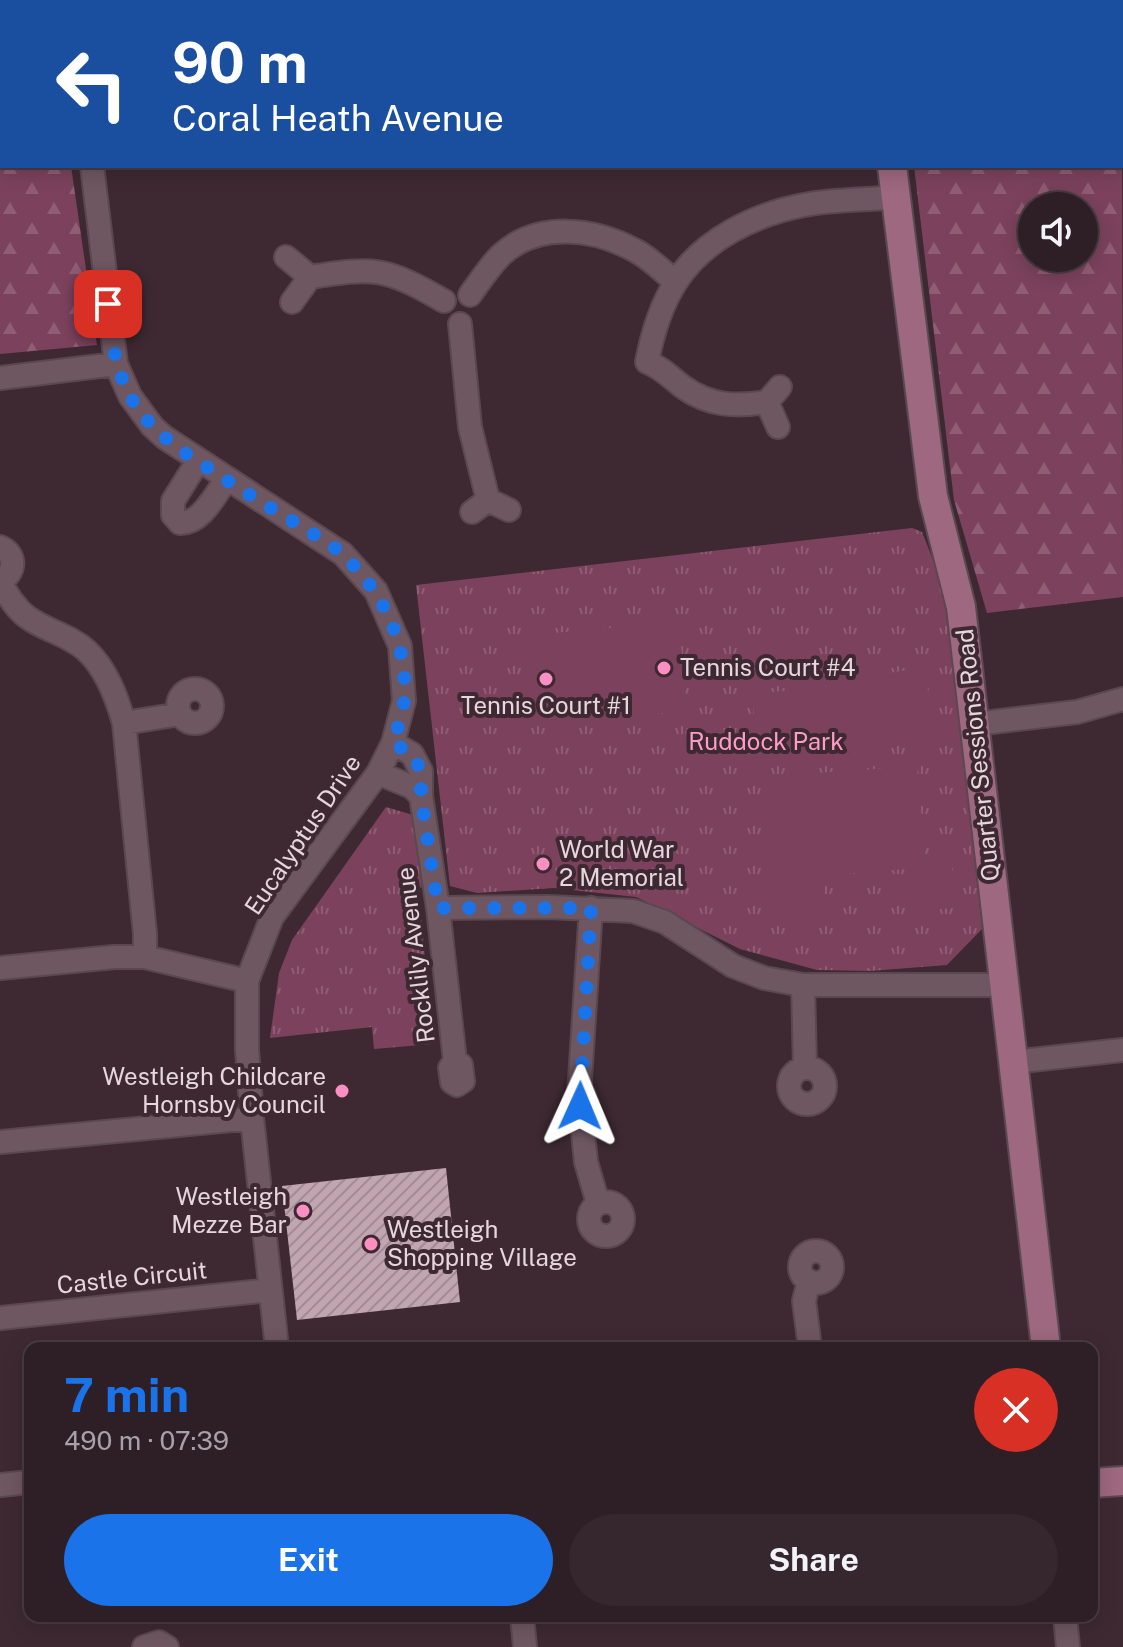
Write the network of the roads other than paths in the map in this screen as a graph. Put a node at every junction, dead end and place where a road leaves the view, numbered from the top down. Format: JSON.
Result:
{"nodes":[{"id":1,"x":92,"y":168,"type":"edge"},
{"id":2,"x":892,"y":168,"type":"edge"},
{"id":3,"x":896,"y":197,"type":"junction"},
{"id":4,"x":286,"y":257,"type":"dead end"},
{"id":5,"x":310,"y":277,"type":"junction"},
{"id":6,"x":676,"y":282,"type":"junction"},
{"id":7,"x":470,"y":295,"type":"junction"},
{"id":8,"x":444,"y":301,"type":"junction"},
{"id":9,"x":292,"y":302,"type":"dead end"},
{"id":10,"x":460,"y":324,"type":"junction"},
{"id":11,"x":116,"y":364,"type":"junction"},
{"id":12,"x":0,"y":378,"type":"edge"},
{"id":13,"x":778,"y":427,"type":"dead end"},
{"id":14,"x":198,"y":461,"type":"junction"},
{"id":15,"x":226,"y":480,"type":"junction"},
{"id":16,"x":509,"y":510,"type":"dead end"},
{"id":17,"x":0,"y":547,"type":"edge"},
{"id":18,"x":0,"y":581,"type":"edge"},
{"id":19,"x":1123,"y":699,"type":"edge"},
{"id":20,"x":180,"y":714,"type":"dead end"},
{"id":21,"x":124,"y":723,"type":"junction"},
{"id":22,"x":975,"y":724,"type":"junction"},
{"id":23,"x":393,"y":743,"type":"junction"},
{"id":24,"x":378,"y":773,"type":"junction"},
{"id":25,"x":421,"y":796,"type":"junction"},
{"id":26,"x":438,"y":908,"type":"junction"},
{"id":27,"x":591,"y":908,"type":"junction"},
{"id":28,"x":145,"y":957,"type":"junction"},
{"id":29,"x":0,"y":968,"type":"edge"},
{"id":30,"x":247,"y":981,"type":"junction"},
{"id":31,"x":803,"y":985,"type":"junction"},
{"id":32,"x":1004,"y":985,"type":"junction"},
{"id":33,"x":1123,"y":1050,"type":"edge"},
{"id":34,"x":455,"y":1061,"type":"dead end"},
{"id":35,"x":1013,"y":1062,"type":"junction"},
{"id":36,"x":805,"y":1068,"type":"dead end"},
{"id":37,"x":252,"y":1118,"type":"junction"},
{"id":38,"x":0,"y":1142,"type":"edge"},
{"id":39,"x":598,"y":1203,"type":"dead end"},
{"id":40,"x":809,"y":1281,"type":"dead end"},
{"id":41,"x":270,"y":1290,"type":"junction"},
{"id":42,"x":0,"y":1318,"type":"edge"},
{"id":43,"x":276,"y":1342,"type":"edge"},
{"id":44,"x":809,"y":1342,"type":"edge"},
{"id":45,"x":1045,"y":1342,"type":"edge"},
{"id":46,"x":1123,"y":1481,"type":"edge"},
{"id":47,"x":24,"y":1483,"type":"edge"},
{"id":48,"x":1098,"y":1483,"type":"edge"},
{"id":49,"x":0,"y":1485,"type":"edge"},
{"id":50,"x":523,"y":1622,"type":"edge"},
{"id":51,"x":1066,"y":1622,"type":"edge"},
{"id":52,"x":144,"y":1647,"type":"edge"},
{"id":53,"x":167,"y":1647,"type":"edge"},
{"id":54,"x":525,"y":1647,"type":"edge"},
{"id":55,"x":1068,"y":1647,"type":"edge"}],
"edges":[{"from":1,"to":11,"type":"street","name":"Eucalyptus Drive"},
{"from":2,"to":3,"type":"main road","name":"Quarter Sessions Road"},
{"from":3,"to":6,"type":"street"},
{"from":3,"to":22,"type":"main road","name":"Quarter Sessions Road"},
{"from":4,"to":5,"type":"street"},
{"from":5,"to":8,"type":"street"},
{"from":5,"to":9,"type":"street"},
{"from":6,"to":7,"type":"street"},
{"from":6,"to":13,"type":"street"},
{"from":7,"to":8,"type":"street"},
{"from":7,"to":10,"type":"street"},
{"from":8,"to":10,"type":"street"},
{"from":10,"to":16,"type":"street"},
{"from":11,"to":12,"type":"street"},
{"from":11,"to":14,"type":"street","name":"Eucalyptus Drive"},
{"from":14,"to":15,"type":"street","name":"Eucalyptus Drive"},
{"from":14,"to":15,"type":"street"},
{"from":15,"to":23,"type":"street","name":"Eucalyptus Drive"},
{"from":17,"to":18,"type":"street"},
{"from":18,"to":21,"type":"street"},
{"from":19,"to":22,"type":"street"},
{"from":20,"to":21,"type":"street"},
{"from":21,"to":28,"type":"street"},
{"from":22,"to":32,"type":"main road","name":"Quarter Sessions Road"},
{"from":23,"to":24,"type":"street","name":"Eucalyptus Drive"},
{"from":23,"to":25,"type":"street","name":"Rocklily Avenue"},
{"from":24,"to":25,"type":"street"},
{"from":24,"to":30,"type":"street","name":"Eucalyptus Drive"},
{"from":25,"to":26,"type":"street","name":"Rocklily Avenue"},
{"from":26,"to":27,"type":"street"},
{"from":26,"to":34,"type":"street","name":"Rocklily Avenue"},
{"from":27,"to":31,"type":"street"},
{"from":27,"to":39,"type":"street"},
{"from":28,"to":29,"type":"street"},
{"from":28,"to":30,"type":"street"},
{"from":30,"to":37,"type":"street","name":"Eucalyptus Drive"},
{"from":31,"to":32,"type":"street"},
{"from":31,"to":36,"type":"street"},
{"from":32,"to":35,"type":"main road","name":"Quarter Sessions Road"},
{"from":33,"to":35,"type":"street"},
{"from":35,"to":45,"type":"main road","name":"Quarter Sessions Road"},
{"from":37,"to":38,"type":"street"},
{"from":37,"to":41,"type":"street","name":"Eucalyptus Drive"},
{"from":40,"to":44,"type":"street"},
{"from":41,"to":42,"type":"street","name":"Castle Circuit"},
{"from":41,"to":43,"type":"street","name":"Eucalyptus Drive"},
{"from":46,"to":48,"type":"main road"},
{"from":47,"to":49,"type":"street"},
{"from":50,"to":54,"type":"street"},
{"from":51,"to":55,"type":"street"},
{"from":52,"to":53,"type":"street"}]}
